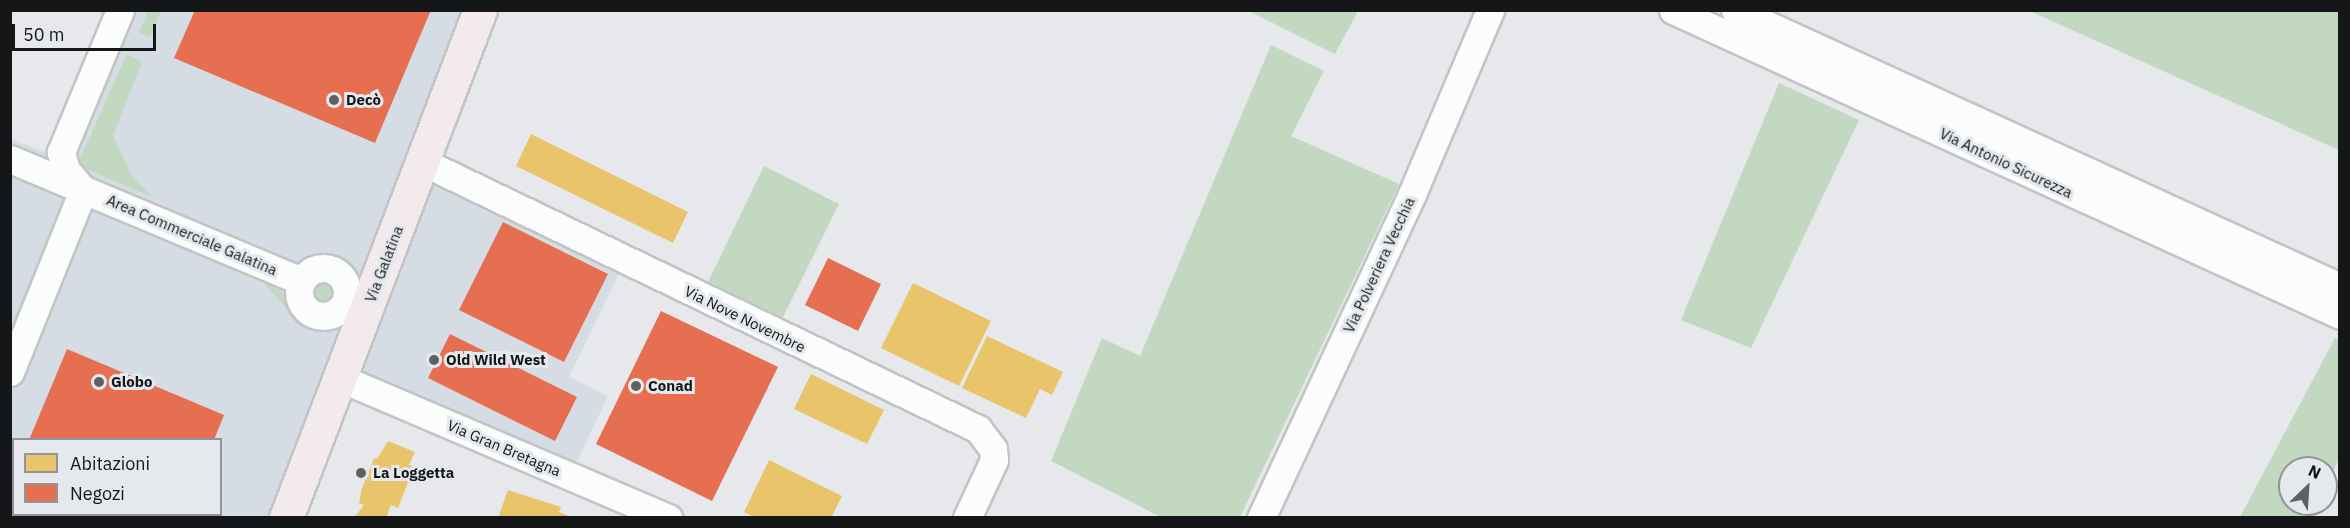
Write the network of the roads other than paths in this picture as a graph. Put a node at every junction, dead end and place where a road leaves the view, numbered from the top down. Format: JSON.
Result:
{"nodes":[{"id":1,"x":120,"y":10,"type":"edge"},
{"id":2,"x":480,"y":10,"type":"edge"},
{"id":3,"x":1490,"y":10,"type":"edge"},
{"id":4,"x":1673,"y":10,"type":"edge"},
{"id":5,"x":1735,"y":10,"type":"edge"},
{"id":6,"x":10,"y":159,"type":"edge"},
{"id":7,"x":423,"y":162,"type":"junction"},
{"id":8,"x":83,"y":190,"type":"junction"},
{"id":9,"x":381,"y":275,"type":"junction"},
{"id":10,"x":343,"y":278,"type":"junction"},
{"id":11,"x":301,"y":281,"type":"junction"},
{"id":12,"x":2340,"y":287,"type":"edge"},
{"id":13,"x":2340,"y":315,"type":"edge"},
{"id":14,"x":325,"y":316,"type":"junction"},
{"id":15,"x":354,"y":344,"type":"junction"},
{"id":16,"x":10,"y":372,"type":"edge"},
{"id":17,"x":340,"y":378,"type":"junction"},
{"id":18,"x":286,"y":518,"type":"edge"},
{"id":19,"x":668,"y":518,"type":"edge"},
{"id":20,"x":967,"y":518,"type":"edge"},
{"id":21,"x":1261,"y":518,"type":"edge"}],
"edges":[{"from":1,"to":8,"type":"street"},
{"from":2,"to":7,"type":"main road","name":"Via Galatina"},
{"from":3,"to":21,"type":"street","name":"Via Polveriera Vecchia"},
{"from":4,"to":13,"type":"street","name":"Via Antonio Sicurezza"},
{"from":5,"to":12,"type":"street","name":"Via Antonio Sicurezza"},
{"from":6,"to":8,"type":"street","name":"Area Commerciale Galatina"},
{"from":7,"to":9,"type":"main road","name":"Via Galatina"},
{"from":7,"to":20,"type":"street","name":"Via Nove Novembre"},
{"from":8,"to":11,"type":"street","name":"Area Commerciale Galatina"},
{"from":8,"to":16,"type":"street"},
{"from":9,"to":10,"type":"street"},
{"from":9,"to":15,"type":"main road","name":"Via Galatina"},
{"from":10,"to":11,"type":"street"},
{"from":10,"to":14,"type":"street"},
{"from":11,"to":14,"type":"street"},
{"from":14,"to":15,"type":"street"},
{"from":15,"to":17,"type":"main road","name":"Via Galatina"},
{"from":17,"to":18,"type":"main road","name":"Via Galatina"},
{"from":17,"to":19,"type":"street","name":"Via Gran Bretagna"}]}
